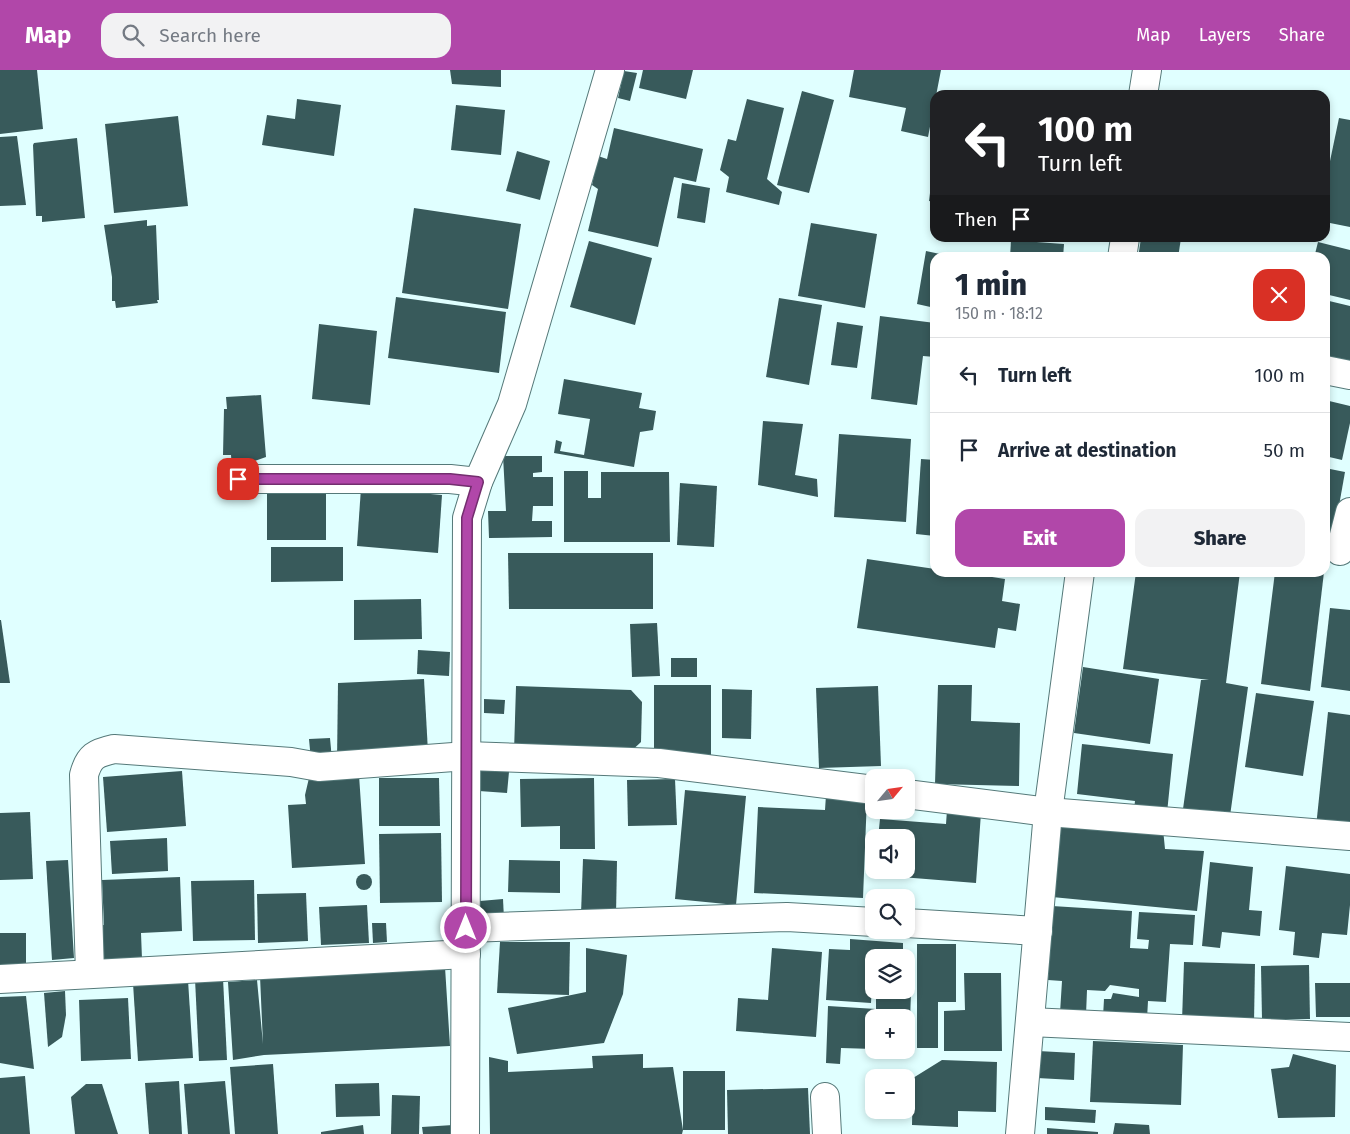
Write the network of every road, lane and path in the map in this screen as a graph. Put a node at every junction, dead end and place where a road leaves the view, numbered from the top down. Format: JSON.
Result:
{"nodes":[{"id":1,"x":610,"y":70,"type":"edge"},
{"id":2,"x":1147,"y":70,"type":"edge"},
{"id":3,"x":1145,"y":90,"type":"edge"},
{"id":4,"x":1330,"y":371,"type":"edge"},
{"id":5,"x":1350,"y":376,"type":"edge"},
{"id":6,"x":238,"y":479,"type":"dead end"},
{"id":7,"x":478,"y":482,"type":"junction"},
{"id":8,"x":1350,"y":512,"type":"edge"},
{"id":9,"x":1338,"y":550,"type":"edge"},
{"id":10,"x":1079,"y":577,"type":"edge"},
{"id":11,"x":467,"y":756,"type":"junction"},
{"id":12,"x":865,"y":789,"type":"edge"},
{"id":13,"x":915,"y":795,"type":"edge"},
{"id":14,"x":1048,"y":812,"type":"junction"},
{"id":15,"x":1350,"y":836,"type":"edge"},
{"id":16,"x":865,"y":921,"type":"edge"},
{"id":17,"x":915,"y":924,"type":"edge"},
{"id":18,"x":1038,"y":931,"type":"junction"},
{"id":19,"x":466,"y":941,"type":"junction"},
{"id":20,"x":90,"y":974,"type":"junction"},
{"id":21,"x":0,"y":979,"type":"edge"},
{"id":22,"x":1030,"y":1022,"type":"junction"},
{"id":23,"x":1350,"y":1037,"type":"edge"},
{"id":24,"x":825,"y":1097,"type":"dead end"},
{"id":25,"x":466,"y":1134,"type":"edge"},
{"id":26,"x":827,"y":1134,"type":"edge"},
{"id":27,"x":1020,"y":1134,"type":"edge"}],
"edges":[{"from":1,"to":7,"type":"street"},
{"from":2,"to":3,"type":"street"},
{"from":4,"to":5,"type":"street"},
{"from":6,"to":7,"type":"street"},
{"from":7,"to":11,"type":"street"},
{"from":8,"to":9,"type":"street"},
{"from":10,"to":14,"type":"street"},
{"from":11,"to":12,"type":"street"},
{"from":11,"to":19,"type":"street"},
{"from":11,"to":20,"type":"street"},
{"from":13,"to":14,"type":"street"},
{"from":14,"to":15,"type":"street"},
{"from":14,"to":18,"type":"street"},
{"from":16,"to":19,"type":"street"},
{"from":17,"to":18,"type":"street"},
{"from":18,"to":22,"type":"street"},
{"from":19,"to":20,"type":"street"},
{"from":19,"to":25,"type":"street"},
{"from":20,"to":21,"type":"street"},
{"from":22,"to":23,"type":"street"},
{"from":22,"to":27,"type":"street"},
{"from":24,"to":26,"type":"street"}]}
